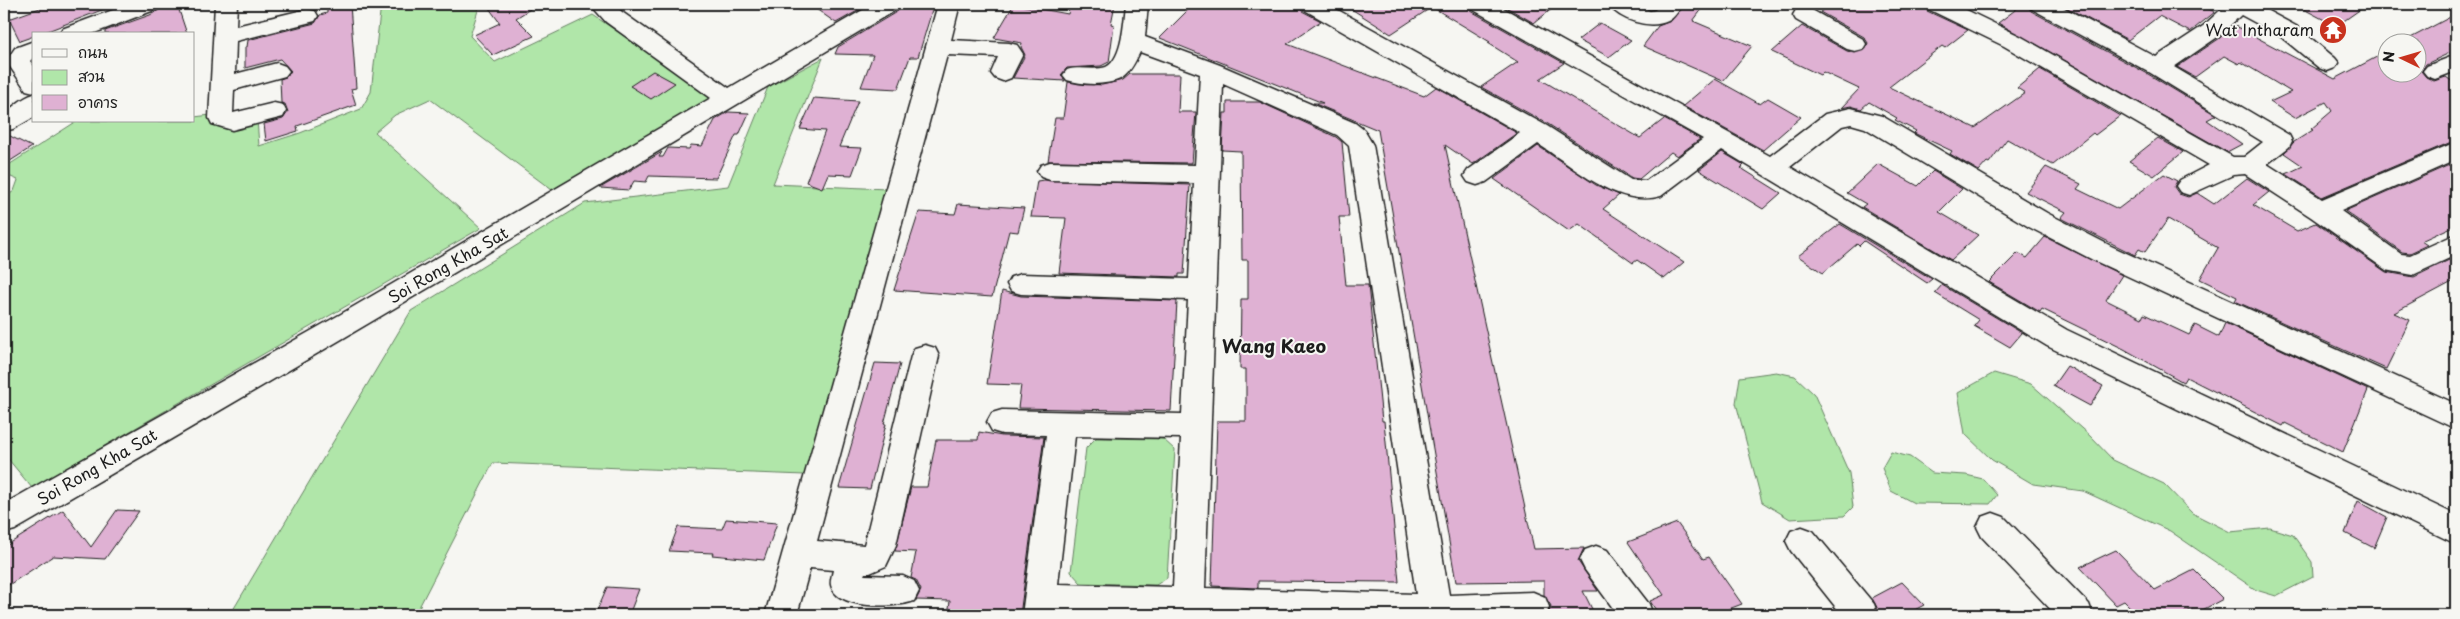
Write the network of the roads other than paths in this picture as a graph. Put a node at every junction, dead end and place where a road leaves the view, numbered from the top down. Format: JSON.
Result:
{"nodes":[{"id":1,"x":149,"y":4,"type":"edge"},
{"id":2,"x":226,"y":4,"type":"edge"},
{"id":3,"x":601,"y":4,"type":"edge"},
{"id":4,"x":888,"y":4,"type":"edge"},
{"id":5,"x":949,"y":4,"type":"edge"},
{"id":6,"x":1137,"y":4,"type":"edge"},
{"id":7,"x":1311,"y":4,"type":"edge"},
{"id":8,"x":1480,"y":4,"type":"edge"},
{"id":9,"x":1619,"y":4,"type":"edge"},
{"id":10,"x":1672,"y":4,"type":"edge"},
{"id":11,"x":1936,"y":4,"type":"edge"},
{"id":12,"x":2040,"y":4,"type":"edge"},
{"id":13,"x":2239,"y":4,"type":"edge"},
{"id":14,"x":1811,"y":9,"type":"edge"},
{"id":15,"x":307,"y":16,"type":"dead end"},
{"id":16,"x":1785,"y":30,"type":"dead end"},
{"id":17,"x":75,"y":32,"type":"edge"},
{"id":18,"x":224,"y":36,"type":"junction"},
{"id":19,"x":1133,"y":41,"type":"junction"},
{"id":20,"x":1855,"y":44,"type":"dead end"},
{"id":21,"x":937,"y":48,"type":"junction"},
{"id":22,"x":32,"y":49,"type":"edge"},
{"id":23,"x":2456,"y":62,"type":"edge"},
{"id":24,"x":2327,"y":64,"type":"dead end"},
{"id":25,"x":2156,"y":67,"type":"junction"},
{"id":26,"x":1212,"y":70,"type":"junction"},
{"id":27,"x":277,"y":71,"type":"dead end"},
{"id":28,"x":2434,"y":71,"type":"dead end"},
{"id":29,"x":1003,"y":73,"type":"dead end"},
{"id":30,"x":1075,"y":74,"type":"dead end"},
{"id":31,"x":32,"y":81,"type":"edge"},
{"id":32,"x":223,"y":85,"type":"junction"},
{"id":33,"x":730,"y":100,"type":"junction"},
{"id":34,"x":32,"y":104,"type":"edge"},
{"id":35,"x":274,"y":111,"type":"dead end"},
{"id":36,"x":4,"y":123,"type":"edge"},
{"id":37,"x":1538,"y":132,"type":"junction"},
{"id":38,"x":1721,"y":138,"type":"junction"},
{"id":39,"x":2456,"y":150,"type":"edge"},
{"id":40,"x":1773,"y":166,"type":"junction"},
{"id":41,"x":2239,"y":166,"type":"junction"},
{"id":42,"x":1050,"y":171,"type":"dead end"},
{"id":43,"x":1208,"y":174,"type":"junction"},
{"id":44,"x":1477,"y":176,"type":"dead end"},
{"id":45,"x":2189,"y":186,"type":"dead end"},
{"id":46,"x":2320,"y":210,"type":"junction"},
{"id":47,"x":2456,"y":244,"type":"edge"},
{"id":48,"x":1021,"y":284,"type":"dead end"},
{"id":49,"x":1203,"y":290,"type":"junction"},
{"id":50,"x":925,"y":356,"type":"dead end"},
{"id":51,"x":2456,"y":417,"type":"edge"},
{"id":52,"x":1002,"y":422,"type":"dead end"},
{"id":53,"x":1062,"y":423,"type":"junction"},
{"id":54,"x":1196,"y":426,"type":"junction"},
{"id":55,"x":4,"y":520,"type":"edge"},
{"id":56,"x":1993,"y":527,"type":"dead end"},
{"id":57,"x":2456,"y":530,"type":"edge"},
{"id":58,"x":1802,"y":541,"type":"dead end"},
{"id":59,"x":798,"y":553,"type":"junction"},
{"id":60,"x":852,"y":558,"type":"junction"},
{"id":61,"x":1596,"y":560,"type":"dead end"},
{"id":62,"x":902,"y":591,"type":"dead end"},
{"id":63,"x":1188,"y":602,"type":"junction"},
{"id":64,"x":1039,"y":607,"type":"edge"},
{"id":65,"x":1533,"y":607,"type":"dead end"},
{"id":66,"x":1236,"y":609,"type":"edge"},
{"id":67,"x":1436,"y":612,"type":"edge"},
{"id":68,"x":781,"y":615,"type":"edge"},
{"id":69,"x":1637,"y":615,"type":"edge"},
{"id":70,"x":1862,"y":615,"type":"edge"},
{"id":71,"x":2077,"y":615,"type":"edge"}],
"edges":[{"from":1,"to":17,"type":"street"},
{"from":2,"to":18,"type":"street"},
{"from":3,"to":33,"type":"street"},
{"from":4,"to":33,"type":"street","name":"Soi Rong Kha Sat"},
{"from":5,"to":21,"type":"street"},
{"from":6,"to":19,"type":"street"},
{"from":7,"to":37,"type":"street"},
{"from":8,"to":38,"type":"street"},
{"from":9,"to":10,"type":"street"},
{"from":11,"to":41,"type":"street"},
{"from":12,"to":25,"type":"street"},
{"from":13,"to":24,"type":"street"},
{"from":13,"to":25,"type":"street"},
{"from":14,"to":16,"type":"street"},
{"from":14,"to":20,"type":"street"},
{"from":15,"to":18,"type":"street"},
{"from":18,"to":32,"type":"street"},
{"from":19,"to":26,"type":"street"},
{"from":19,"to":30,"type":"street"},
{"from":21,"to":29,"type":"street"},
{"from":21,"to":59,"type":"street"},
{"from":22,"to":31,"type":"street"},
{"from":23,"to":28,"type":"street"},
{"from":25,"to":41,"type":"street"},
{"from":26,"to":43,"type":"street"},
{"from":26,"to":67,"type":"street"},
{"from":27,"to":32,"type":"street"},
{"from":32,"to":35,"type":"street"},
{"from":33,"to":55,"type":"street","name":"Soi Rong Kha Sat"},
{"from":34,"to":36,"type":"street"},
{"from":37,"to":38,"type":"street"},
{"from":37,"to":44,"type":"street"},
{"from":38,"to":40,"type":"street"},
{"from":39,"to":46,"type":"street"},
{"from":40,"to":51,"type":"street"},
{"from":40,"to":57,"type":"street"},
{"from":41,"to":45,"type":"street"},
{"from":41,"to":46,"type":"street"},
{"from":42,"to":43,"type":"street"},
{"from":43,"to":49,"type":"street"},
{"from":46,"to":47,"type":"street"},
{"from":48,"to":49,"type":"street"},
{"from":49,"to":54,"type":"street"},
{"from":50,"to":60,"type":"street"},
{"from":52,"to":53,"type":"street"},
{"from":53,"to":54,"type":"street"},
{"from":53,"to":64,"type":"street"},
{"from":54,"to":63,"type":"street"},
{"from":56,"to":71,"type":"street"},
{"from":58,"to":70,"type":"street"},
{"from":59,"to":60,"type":"street"},
{"from":59,"to":68,"type":"street"},
{"from":60,"to":62,"type":"street"},
{"from":61,"to":69,"type":"street"},
{"from":63,"to":64,"type":"street"},
{"from":63,"to":66,"type":"street"},
{"from":65,"to":67,"type":"street"},
{"from":66,"to":67,"type":"street"}]}
